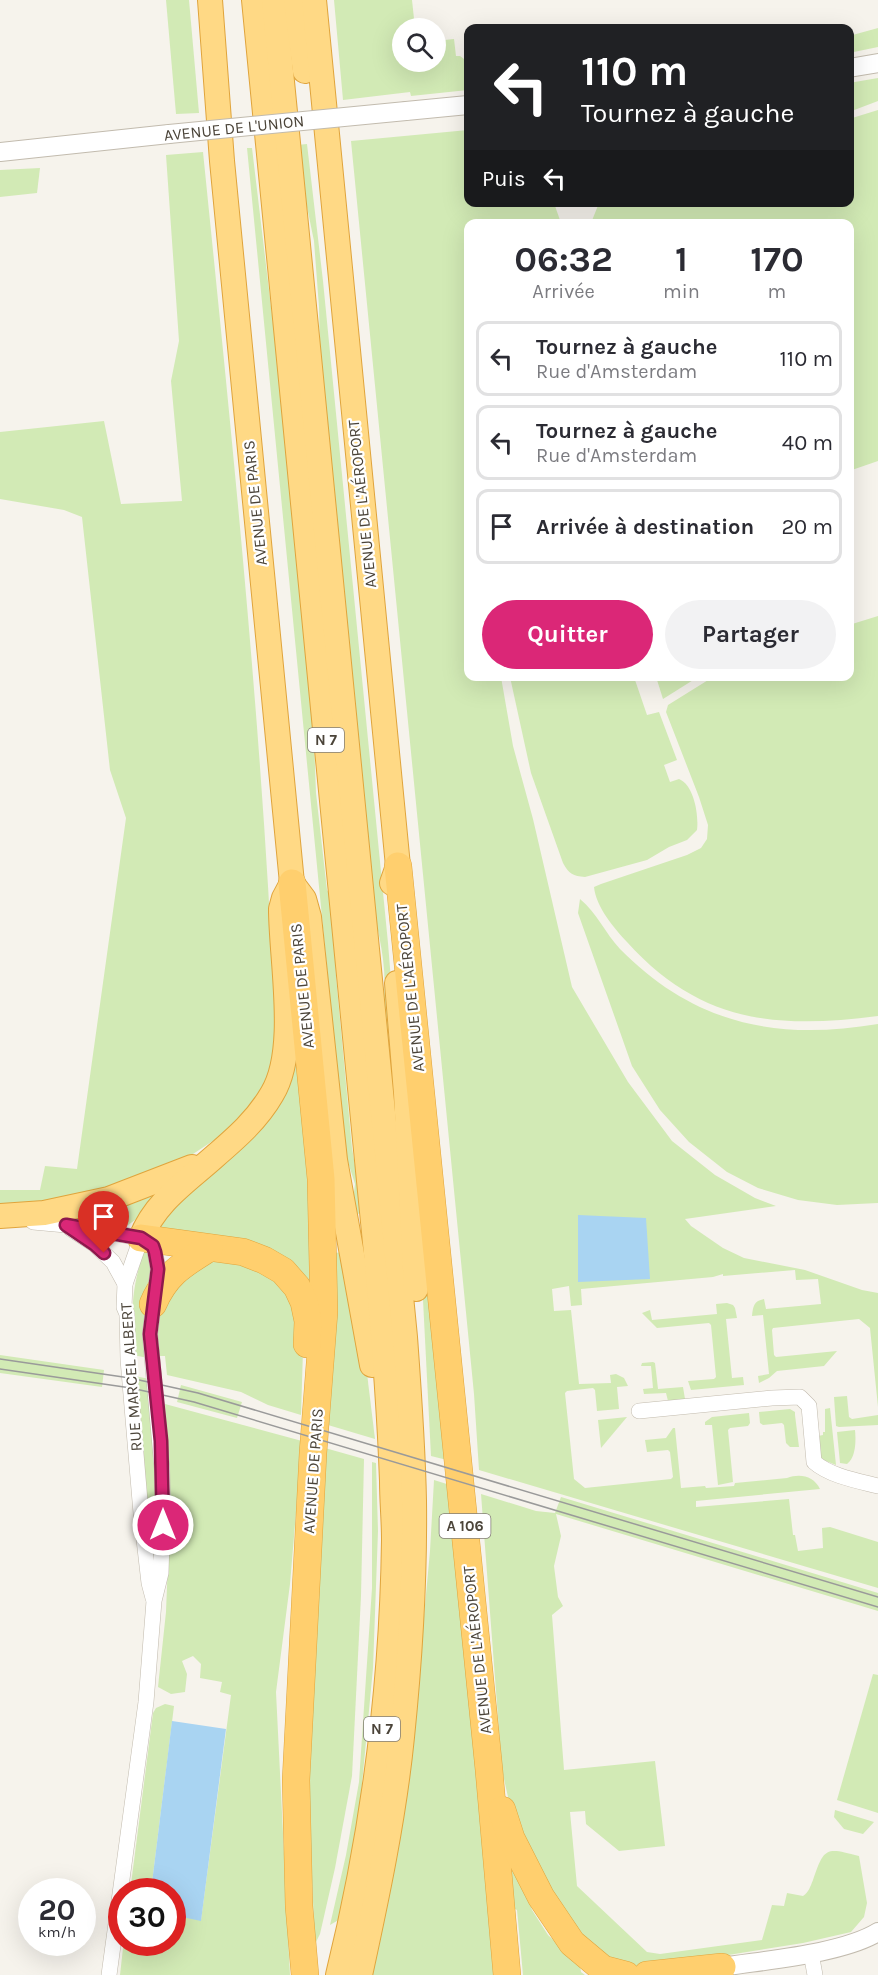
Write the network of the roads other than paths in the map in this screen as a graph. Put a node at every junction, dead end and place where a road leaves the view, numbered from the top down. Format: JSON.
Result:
{"nodes":[{"id":1,"x":210,"y":0,"type":"edge"},
{"id":2,"x":224,"y":0,"type":"edge"},
{"id":3,"x":254,"y":0,"type":"edge"},
{"id":4,"x":274,"y":0,"type":"edge"},
{"id":5,"x":296,"y":0,"type":"edge"},
{"id":6,"x":314,"y":0,"type":"edge"},
{"id":7,"x":878,"y":63,"type":"edge"},
{"id":8,"x":854,"y":67,"type":"edge"},
{"id":9,"x":464,"y":105,"type":"edge"},
{"id":10,"x":0,"y":152,"type":"edge"},
{"id":11,"x":228,"y":226,"type":"junction"},
{"id":12,"x":338,"y":256,"type":"junction"},
{"id":13,"x":398,"y":866,"type":"junction"},
{"id":14,"x":292,"y":883,"type":"junction"},
{"id":15,"x":211,"y":1160,"type":"junction"},
{"id":16,"x":0,"y":1217,"type":"edge"},
{"id":17,"x":66,"y":1225,"type":"junction"},
{"id":18,"x":141,"y":1238,"type":"junction"},
{"id":19,"x":209,"y":1248,"type":"junction"},
{"id":20,"x":125,"y":1284,"type":"junction"},
{"id":21,"x":153,"y":1304,"type":"junction"},
{"id":22,"x":639,"y":1411,"type":"dead end"},
{"id":23,"x":412,"y":1437,"type":"junction"},
{"id":24,"x":314,"y":1453,"type":"junction"},
{"id":25,"x":392,"y":1480,"type":"junction"},
{"id":26,"x":878,"y":1486,"type":"edge"},
{"id":27,"x":154,"y":1601,"type":"junction"},
{"id":28,"x":489,"y":1770,"type":"junction"},
{"id":29,"x":878,"y":1932,"type":"edge"},
{"id":30,"x":811,"y":1953,"type":"junction"},
{"id":31,"x":711,"y":1971,"type":"edge"},
{"id":32,"x":109,"y":1975,"type":"edge"},
{"id":33,"x":305,"y":1975,"type":"edge"},
{"id":34,"x":338,"y":1975,"type":"edge"},
{"id":35,"x":360,"y":1975,"type":"edge"},
{"id":36,"x":507,"y":1975,"type":"edge"},
{"id":37,"x":626,"y":1975,"type":"edge"},
{"id":38,"x":647,"y":1975,"type":"edge"},
{"id":39,"x":815,"y":1975,"type":"edge"}],
"edges":[{"from":1,"to":11,"type":"highway","name":"AVENUE DE PARIS"},
{"from":2,"to":11,"type":"highway"},
{"from":3,"to":25,"type":"highway","number":"N 7"},
{"from":4,"to":23,"type":"highway","number":"N 7"},
{"from":5,"to":12,"type":"highway"},
{"from":6,"to":12,"type":"highway","name":"AVENUE DE L'AÉROPORT"},
{"from":7,"to":8,"type":"street"},
{"from":9,"to":10,"type":"street","name":"AVENUE DE L'UNION","bridge":true},
{"from":11,"to":14,"type":"highway","name":"AVENUE DE PARIS"},
{"from":12,"to":13,"type":"highway","name":"AVENUE DE L'AÉROPORT"},
{"from":13,"to":23,"type":"highway"},
{"from":13,"to":28,"type":"highway","name":"AVENUE DE L'AÉROPORT","number":"A 106"},
{"from":14,"to":15,"type":"highway"},
{"from":14,"to":24,"type":"highway","name":"AVENUE DE PARIS"},
{"from":14,"to":25,"type":"highway"},
{"from":15,"to":16,"type":"highway"},
{"from":15,"to":18,"type":"highway"},
{"from":16,"to":17,"type":"street"},
{"from":17,"to":18,"type":"street"},
{"from":17,"to":20,"type":"street"},
{"from":18,"to":19,"type":"highway"},
{"from":18,"to":20,"type":"street","name":"RUE MARCEL ALBERT"},
{"from":18,"to":21,"type":"street","name":"RUE MARCEL ALBERT"},
{"from":19,"to":21,"type":"highway"},
{"from":19,"to":24,"type":"highway"},
{"from":20,"to":27,"type":"street","name":"RUE MARCEL ALBERT"},
{"from":21,"to":27,"type":"street","name":"RUE MARCEL ALBERT"},
{"from":22,"to":26,"type":"street"},
{"from":23,"to":35,"type":"highway","number":"N 7"},
{"from":24,"to":33,"type":"highway","name":"AVENUE DE PARIS"},
{"from":25,"to":34,"type":"highway","number":"N 7"},
{"from":27,"to":32,"type":"street","name":"RUE MARCEL ALBERT"},
{"from":28,"to":36,"type":"highway","name":"AVENUE DE L'AÉROPORT","number":"A 106"},
{"from":28,"to":37,"type":"highway"},
{"from":29,"to":30,"type":"street"},
{"from":30,"to":31,"type":"street"},
{"from":30,"to":39,"type":"street"},
{"from":31,"to":38,"type":"highway"}]}
